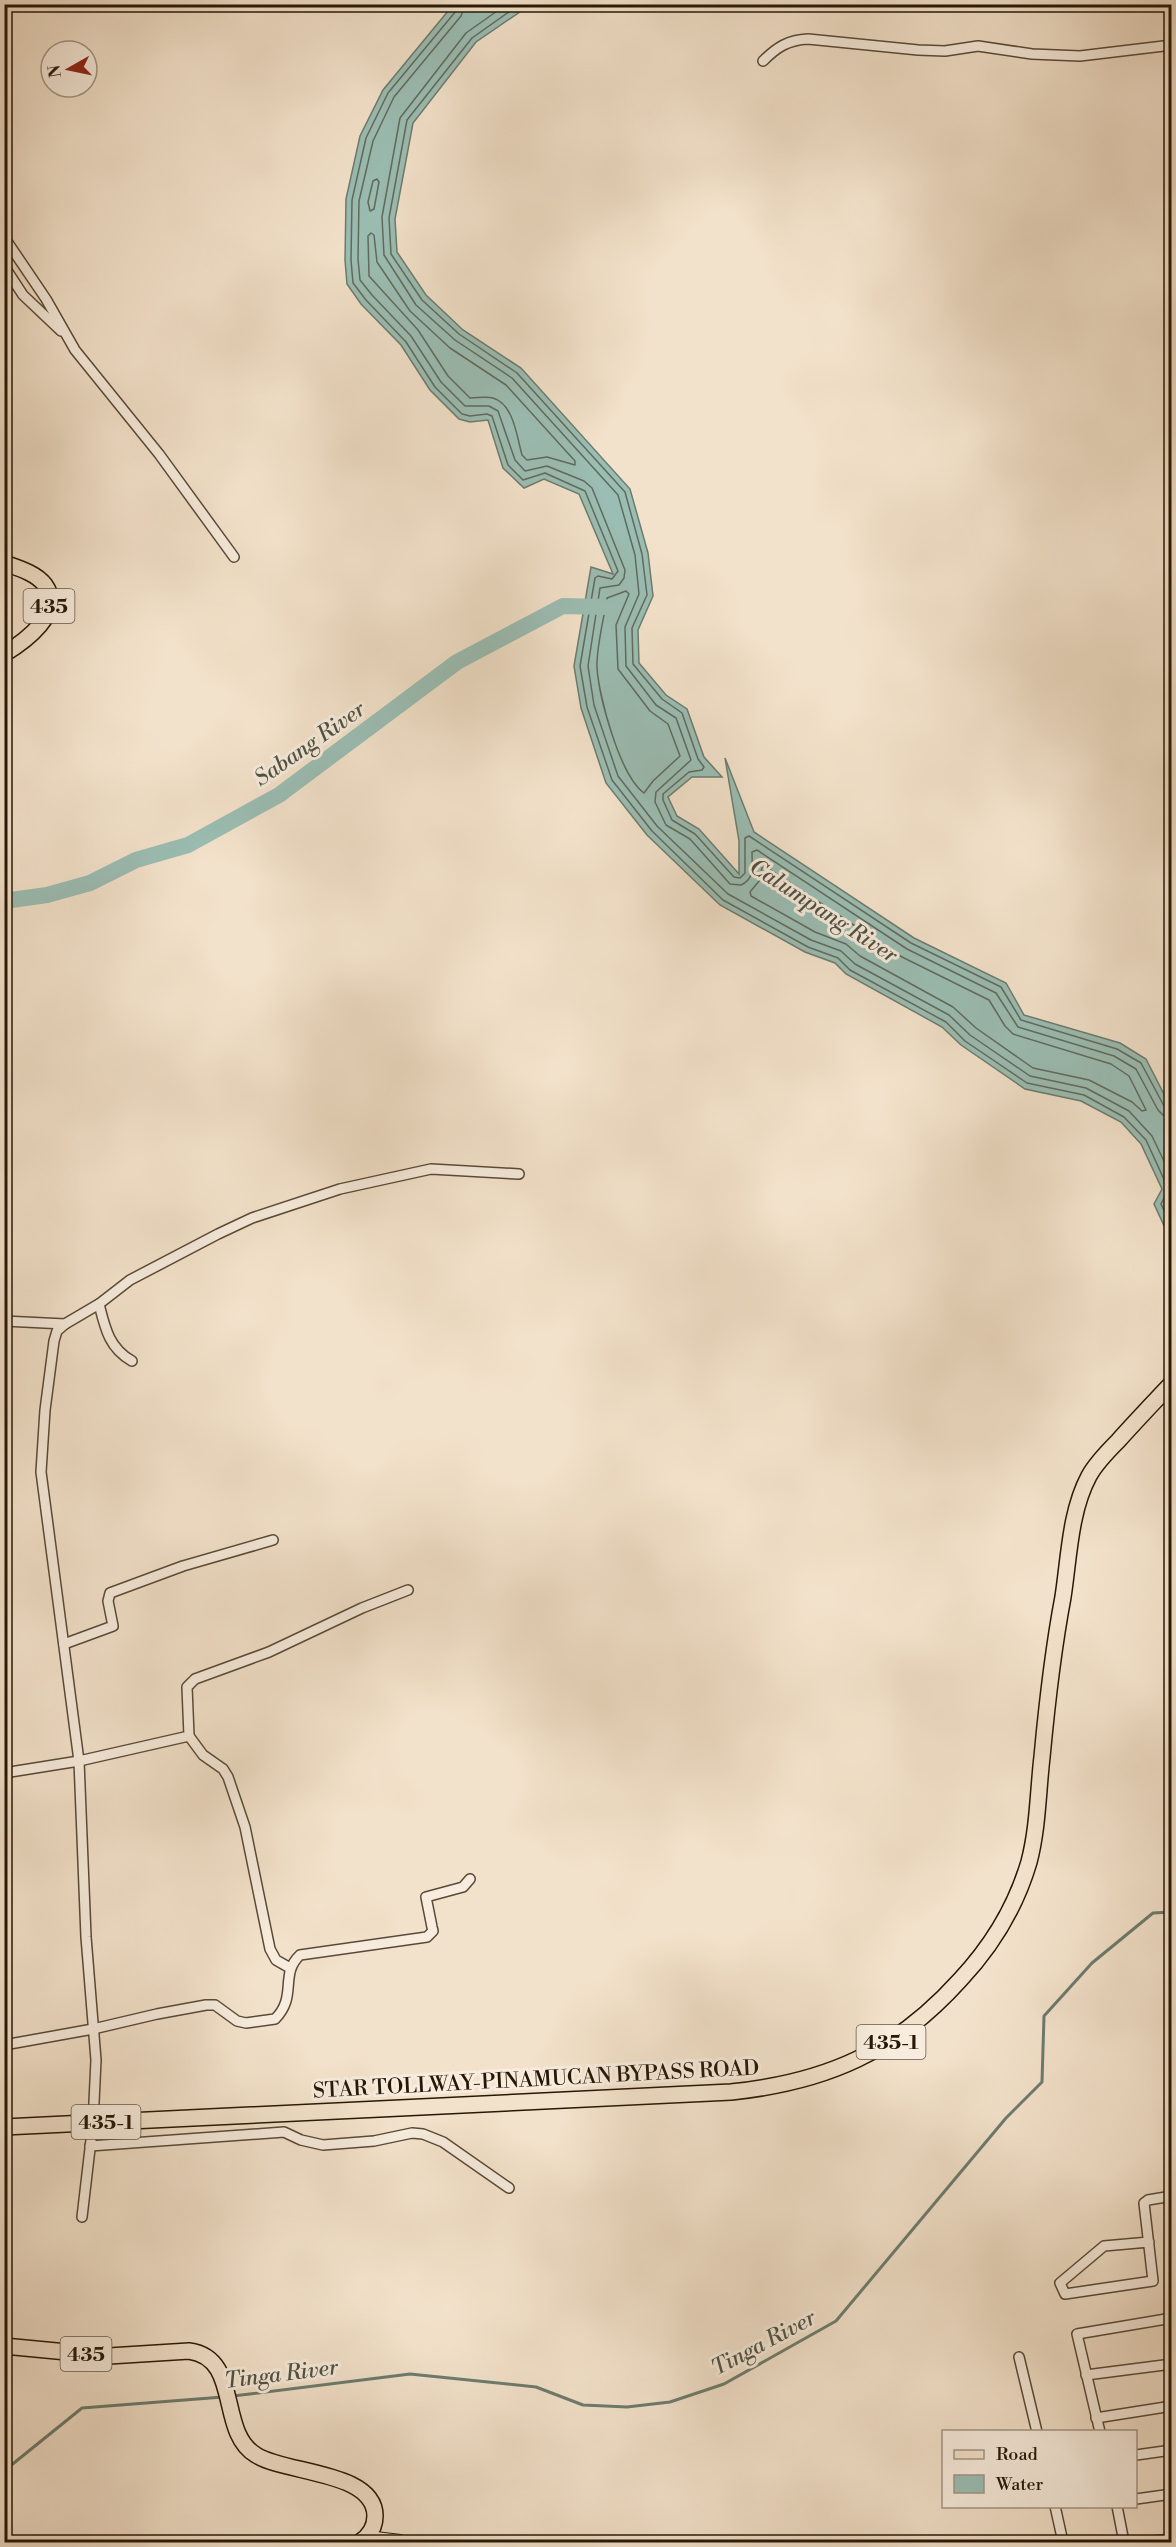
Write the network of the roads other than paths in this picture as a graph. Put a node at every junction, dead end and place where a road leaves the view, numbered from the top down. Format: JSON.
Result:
{"nodes":[{"id":1,"x":1172,"y":45,"type":"edge"},
{"id":2,"x":763,"y":61,"type":"dead end"},
{"id":3,"x":4,"y":237,"type":"edge"},
{"id":4,"x":4,"y":266,"type":"edge"},
{"id":5,"x":69,"y":339,"type":"junction"},
{"id":6,"x":234,"y":557,"type":"dead end"},
{"id":7,"x":4,"y":563,"type":"edge"},
{"id":8,"x":4,"y":654,"type":"edge"},
{"id":9,"x":519,"y":1174,"type":"dead end"},
{"id":10,"x":99,"y":1304,"type":"junction"},
{"id":11,"x":4,"y":1321,"type":"edge"},
{"id":12,"x":65,"y":1324,"type":"junction"},
{"id":13,"x":132,"y":1361,"type":"dead end"},
{"id":14,"x":1172,"y":1383,"type":"edge"},
{"id":15,"x":273,"y":1540,"type":"dead end"},
{"id":16,"x":408,"y":1590,"type":"dead end"},
{"id":17,"x":64,"y":1644,"type":"junction"},
{"id":18,"x":189,"y":1736,"type":"junction"},
{"id":19,"x":79,"y":1761,"type":"junction"},
{"id":20,"x":4,"y":1773,"type":"edge"},
{"id":21,"x":470,"y":1879,"type":"dead end"},
{"id":22,"x":290,"y":1968,"type":"junction"},
{"id":23,"x":93,"y":2030,"type":"junction"},
{"id":24,"x":4,"y":2045,"type":"edge"},
{"id":25,"x":93,"y":2123,"type":"junction"},
{"id":26,"x":4,"y":2127,"type":"edge"},
{"id":27,"x":90,"y":2146,"type":"junction"},
{"id":28,"x":509,"y":2188,"type":"dead end"},
{"id":29,"x":1172,"y":2196,"type":"edge"},
{"id":30,"x":82,"y":2217,"type":"dead end"},
{"id":31,"x":1149,"y":2242,"type":"junction"},
{"id":32,"x":1172,"y":2318,"type":"edge"},
{"id":33,"x":4,"y":2346,"type":"edge"},
{"id":34,"x":1019,"y":2357,"type":"dead end"},
{"id":35,"x":1172,"y":2364,"type":"edge"},
{"id":36,"x":1086,"y":2375,"type":"junction"},
{"id":37,"x":1172,"y":2406,"type":"edge"},
{"id":38,"x":1096,"y":2418,"type":"junction"},
{"id":39,"x":1037,"y":2430,"type":"edge"},
{"id":40,"x":1099,"y":2430,"type":"edge"},
{"id":41,"x":1172,"y":2450,"type":"edge"},
{"id":42,"x":1137,"y":2455,"type":"edge"},
{"id":43,"x":1172,"y":2494,"type":"edge"},
{"id":44,"x":1137,"y":2499,"type":"edge"},
{"id":45,"x":1055,"y":2508,"type":"edge"},
{"id":46,"x":1117,"y":2508,"type":"edge"},
{"id":47,"x":1172,"y":2539,"type":"edge"},
{"id":48,"x":364,"y":2540,"type":"edge"},
{"id":49,"x":400,"y":2542,"type":"edge"},
{"id":50,"x":1063,"y":2542,"type":"edge"},
{"id":51,"x":1124,"y":2542,"type":"edge"},
{"id":52,"x":1141,"y":2542,"type":"edge"}],
"edges":[{"from":1,"to":2,"type":"street"},
{"from":3,"to":5,"type":"street"},
{"from":4,"to":5,"type":"street"},
{"from":5,"to":6,"type":"street"},
{"from":7,"to":8,"type":"main road","number":"435"},
{"from":9,"to":10,"type":"street"},
{"from":10,"to":12,"type":"street"},
{"from":10,"to":13,"type":"street"},
{"from":11,"to":12,"type":"street"},
{"from":12,"to":17,"type":"street"},
{"from":14,"to":25,"type":"main road","name":"STAR TOLLWAY-PINAMUCAN BYPASS ROAD","number":"435-1"},
{"from":15,"to":17,"type":"street"},
{"from":16,"to":18,"type":"street"},
{"from":17,"to":19,"type":"street"},
{"from":18,"to":19,"type":"street"},
{"from":18,"to":22,"type":"street"},
{"from":19,"to":20,"type":"street"},
{"from":19,"to":23,"type":"street"},
{"from":21,"to":22,"type":"street"},
{"from":22,"to":23,"type":"street"},
{"from":23,"to":24,"type":"street"},
{"from":23,"to":25,"type":"street"},
{"from":25,"to":26,"type":"main road","name":"STAR TOLLWAY-PINAMUCAN BYPASS ROAD","number":"435-1"},
{"from":25,"to":27,"type":"street"},
{"from":27,"to":28,"type":"street"},
{"from":27,"to":30,"type":"street"},
{"from":29,"to":31,"type":"street"},
{"from":31,"to":31,"type":"street"},
{"from":32,"to":36,"type":"street"},
{"from":33,"to":48,"type":"main road","number":"435"},
{"from":34,"to":39,"type":"street"},
{"from":35,"to":36,"type":"street"},
{"from":36,"to":38,"type":"street"},
{"from":37,"to":38,"type":"street"},
{"from":38,"to":40,"type":"street"},
{"from":41,"to":42,"type":"street"},
{"from":43,"to":44,"type":"street"},
{"from":45,"to":50,"type":"street"},
{"from":46,"to":51,"type":"street"},
{"from":47,"to":52,"type":"street"},
{"from":48,"to":49,"type":"street"}]}
